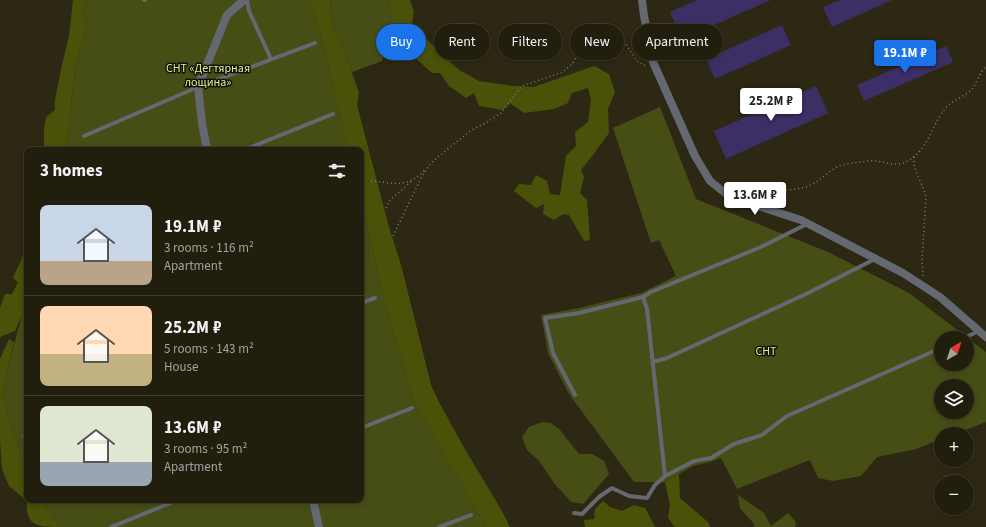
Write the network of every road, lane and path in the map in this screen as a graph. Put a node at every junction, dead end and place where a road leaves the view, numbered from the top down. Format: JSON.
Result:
{"nodes":[{"id":1,"x":245,"y":0,"type":"edge"},
{"id":2,"x":642,"y":0,"type":"edge"},
{"id":3,"x":315,"y":43,"type":"dead end"},
{"id":4,"x":271,"y":59,"type":"junction"},
{"id":5,"x":986,"y":66,"type":"edge"},
{"id":6,"x":657,"y":71,"type":"junction"},
{"id":7,"x":198,"y":87,"type":"junction"},
{"id":8,"x":333,"y":114,"type":"dead end"},
{"id":9,"x":84,"y":136,"type":"dead end"},
{"id":10,"x":206,"y":147,"type":"edge"},
{"id":11,"x":251,"y":147,"type":"edge"},
{"id":12,"x":914,"y":157,"type":"junction"},
{"id":13,"x":430,"y":164,"type":"junction"},
{"id":14,"x":416,"y":178,"type":"junction"},
{"id":15,"x":371,"y":181,"type":"dead end"},
{"id":16,"x":748,"y":203,"type":"junction"},
{"id":17,"x":386,"y":208,"type":"dead end"},
{"id":18,"x":808,"y":224,"type":"junction"},
{"id":19,"x":393,"y":236,"type":"dead end"},
{"id":20,"x":876,"y":258,"type":"junction"},
{"id":21,"x":924,"y":286,"type":"junction"},
{"id":22,"x":643,"y":297,"type":"junction"},
{"id":23,"x":375,"y":298,"type":"dead end"},
{"id":24,"x":364,"y":302,"type":"edge"},
{"id":25,"x":979,"y":331,"type":"junction"},
{"id":26,"x":974,"y":333,"type":"edge"},
{"id":27,"x":986,"y":337,"type":"edge"},
{"id":28,"x":934,"y":351,"type":"edge"},
{"id":29,"x":653,"y":362,"type":"junction"},
{"id":30,"x":575,"y":395,"type":"dead end"},
{"id":31,"x":412,"y":408,"type":"dead end"},
{"id":32,"x":364,"y":427,"type":"edge"},
{"id":33,"x":665,"y":476,"type":"junction"},
{"id":34,"x":171,"y":503,"type":"edge"},
{"id":35,"x":314,"y":503,"type":"edge"},
{"id":36,"x":574,"y":513,"type":"dead end"},
{"id":37,"x":471,"y":515,"type":"dead end"},
{"id":38,"x":111,"y":527,"type":"edge"},
{"id":39,"x":319,"y":527,"type":"edge"},
{"id":40,"x":439,"y":527,"type":"edge"}],
"edges":[{"from":1,"to":4,"type":"lane"},
{"from":1,"to":7,"type":"street"},
{"from":2,"to":6,"type":"street"},
{"from":3,"to":4,"type":"lane"},
{"from":4,"to":7,"type":"lane"},
{"from":5,"to":12,"type":"path"},
{"from":6,"to":13,"type":"path"},
{"from":6,"to":16,"type":"street"},
{"from":7,"to":9,"type":"lane"},
{"from":7,"to":10,"type":"street"},
{"from":8,"to":11,"type":"lane"},
{"from":12,"to":16,"type":"path"},
{"from":12,"to":21,"type":"path"},
{"from":13,"to":14,"type":"path"},
{"from":13,"to":19,"type":"path"},
{"from":14,"to":15,"type":"path"},
{"from":14,"to":17,"type":"path"},
{"from":16,"to":18,"type":"street"},
{"from":18,"to":20,"type":"street"},
{"from":18,"to":22,"type":"lane"},
{"from":20,"to":21,"type":"street"},
{"from":20,"to":29,"type":"lane"},
{"from":21,"to":25,"type":"street"},
{"from":22,"to":29,"type":"lane"},
{"from":22,"to":30,"type":"lane"},
{"from":23,"to":24,"type":"lane"},
{"from":25,"to":26,"type":"lane"},
{"from":25,"to":27,"type":"street"},
{"from":28,"to":33,"type":"lane"},
{"from":29,"to":33,"type":"lane"},
{"from":31,"to":32,"type":"lane"},
{"from":33,"to":36,"type":"lane"},
{"from":34,"to":38,"type":"lane"},
{"from":35,"to":39,"type":"street"},
{"from":37,"to":40,"type":"lane"}]}
